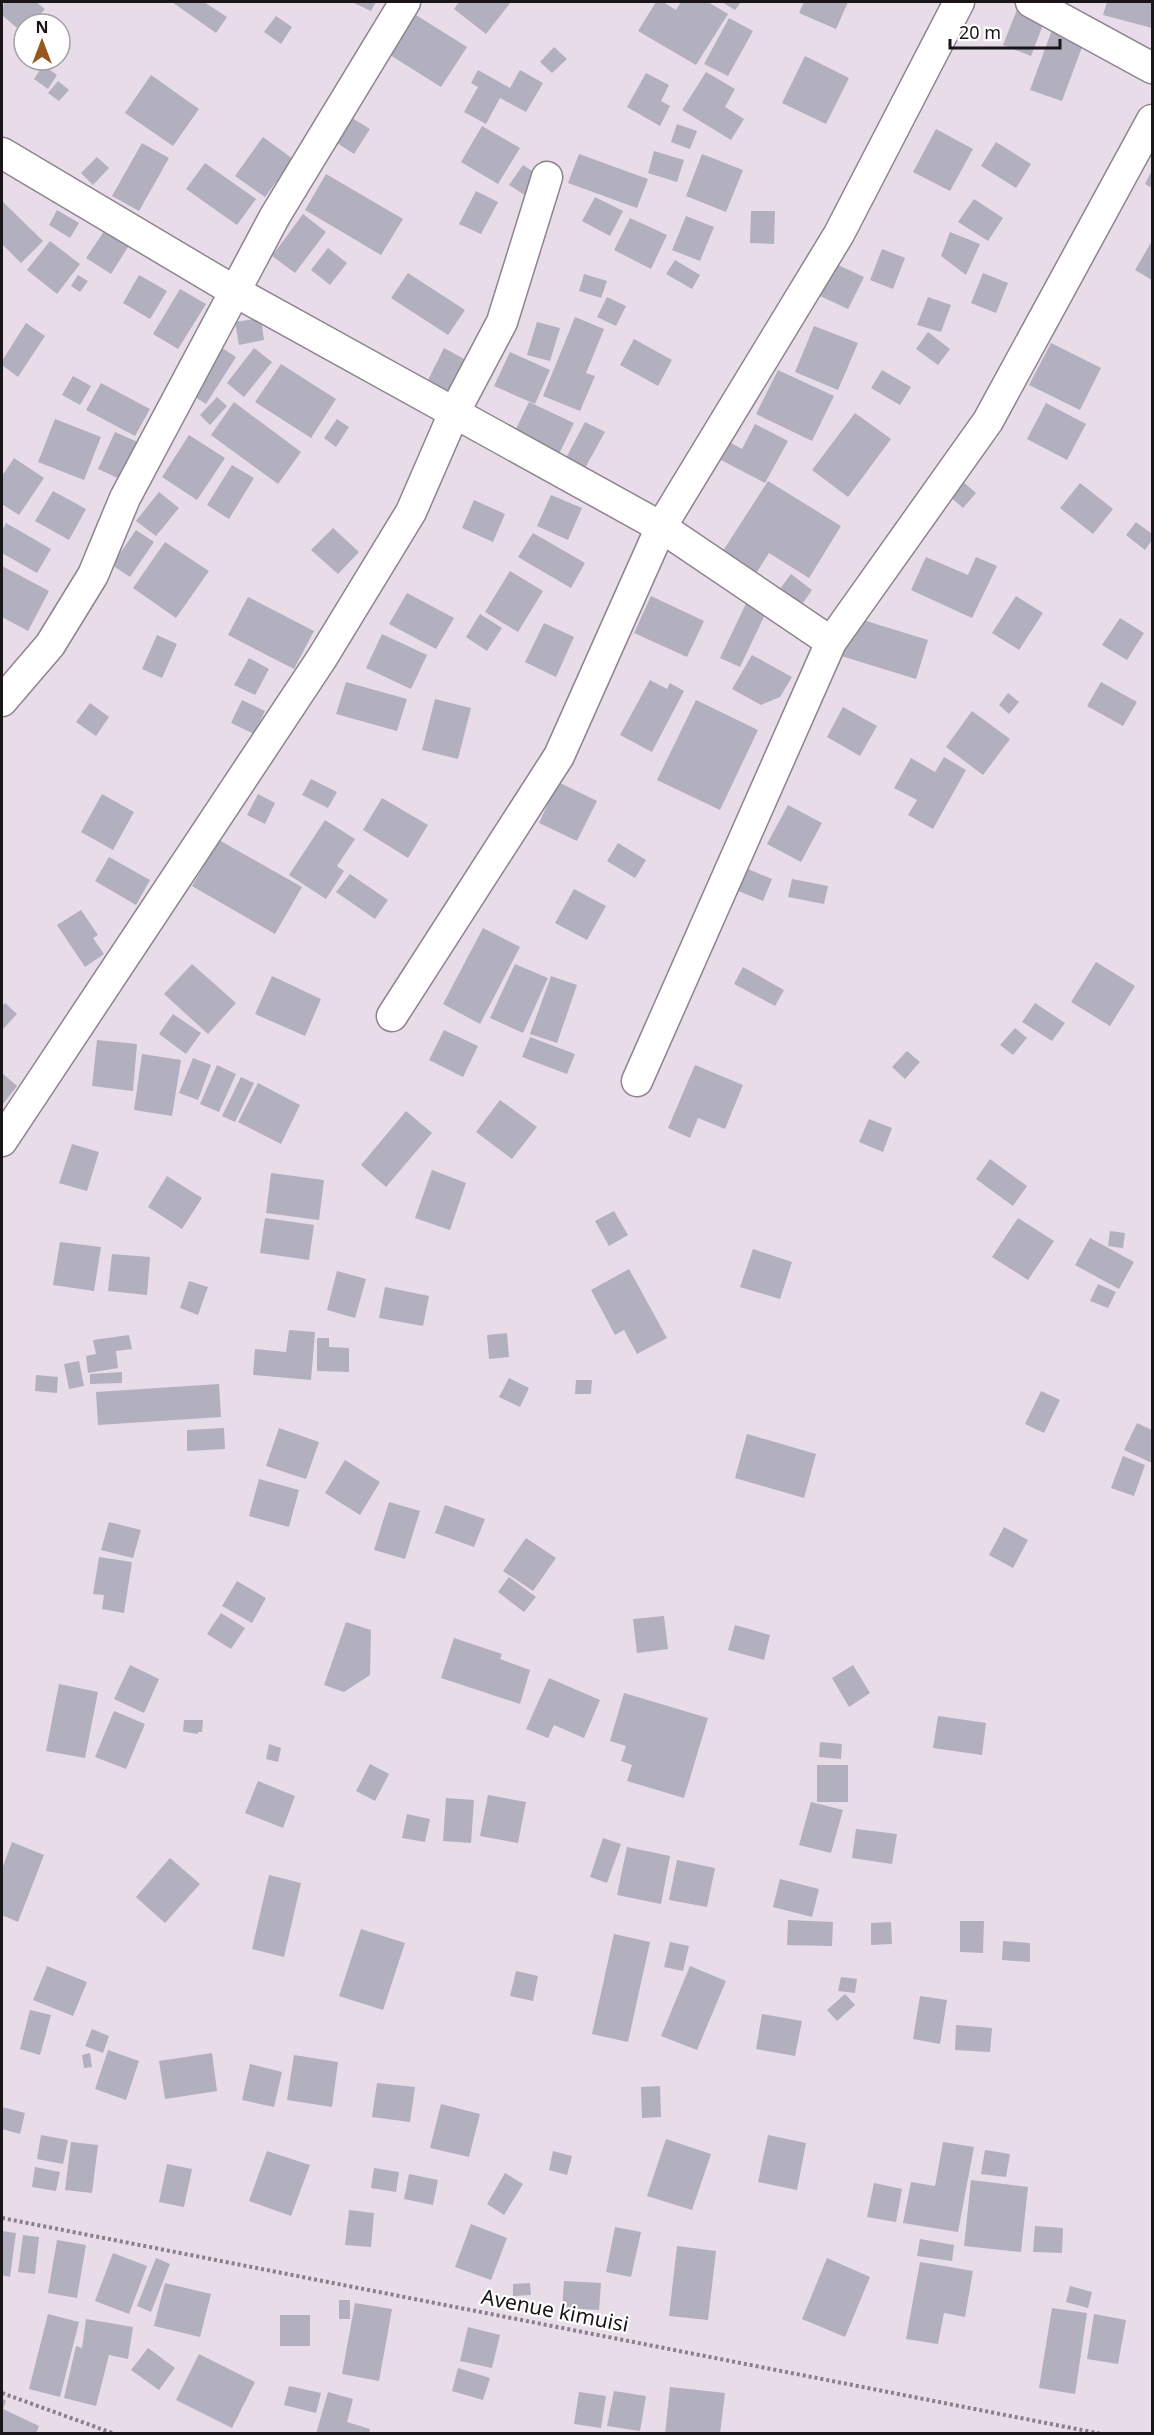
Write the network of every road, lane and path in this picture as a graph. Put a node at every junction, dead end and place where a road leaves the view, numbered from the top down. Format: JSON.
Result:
{"nodes":[{"id":1,"x":405,"y":2,"type":"edge"},
{"id":2,"x":959,"y":2,"type":"edge"},
{"id":3,"x":1031,"y":2,"type":"edge"},
{"id":4,"x":1152,"y":68,"type":"edge"},
{"id":5,"x":1152,"y":120,"type":"edge"},
{"id":6,"x":2,"y":153,"type":"edge"},
{"id":7,"x":547,"y":177,"type":"dead end"},
{"id":8,"x":236,"y":292,"type":"junction"},
{"id":9,"x":454,"y":413,"type":"junction"},
{"id":10,"x":660,"y":527,"type":"junction"},
{"id":11,"x":831,"y":642,"type":"junction"},
{"id":12,"x":2,"y":701,"type":"edge"},
{"id":13,"x":392,"y":1016,"type":"dead end"},
{"id":14,"x":637,"y":1081,"type":"dead end"},
{"id":15,"x":2,"y":1141,"type":"edge"},
{"id":16,"x":2,"y":2218,"type":"edge"},
{"id":17,"x":2,"y":2393,"type":"edge"},
{"id":18,"x":115,"y":2433,"type":"edge"},
{"id":19,"x":1102,"y":2433,"type":"edge"}],
"edges":[{"from":1,"to":8,"type":"street"},
{"from":2,"to":10,"type":"street"},
{"from":3,"to":4,"type":"street"},
{"from":5,"to":11,"type":"street"},
{"from":6,"to":8,"type":"street"},
{"from":7,"to":9,"type":"street"},
{"from":8,"to":9,"type":"street"},
{"from":8,"to":12,"type":"street"},
{"from":9,"to":10,"type":"street"},
{"from":9,"to":15,"type":"street"},
{"from":10,"to":11,"type":"street"},
{"from":10,"to":13,"type":"street"},
{"from":11,"to":14,"type":"street"},
{"from":16,"to":19,"type":"path","name":"Avenue kimuisi"},
{"from":17,"to":18,"type":"path"}]}
